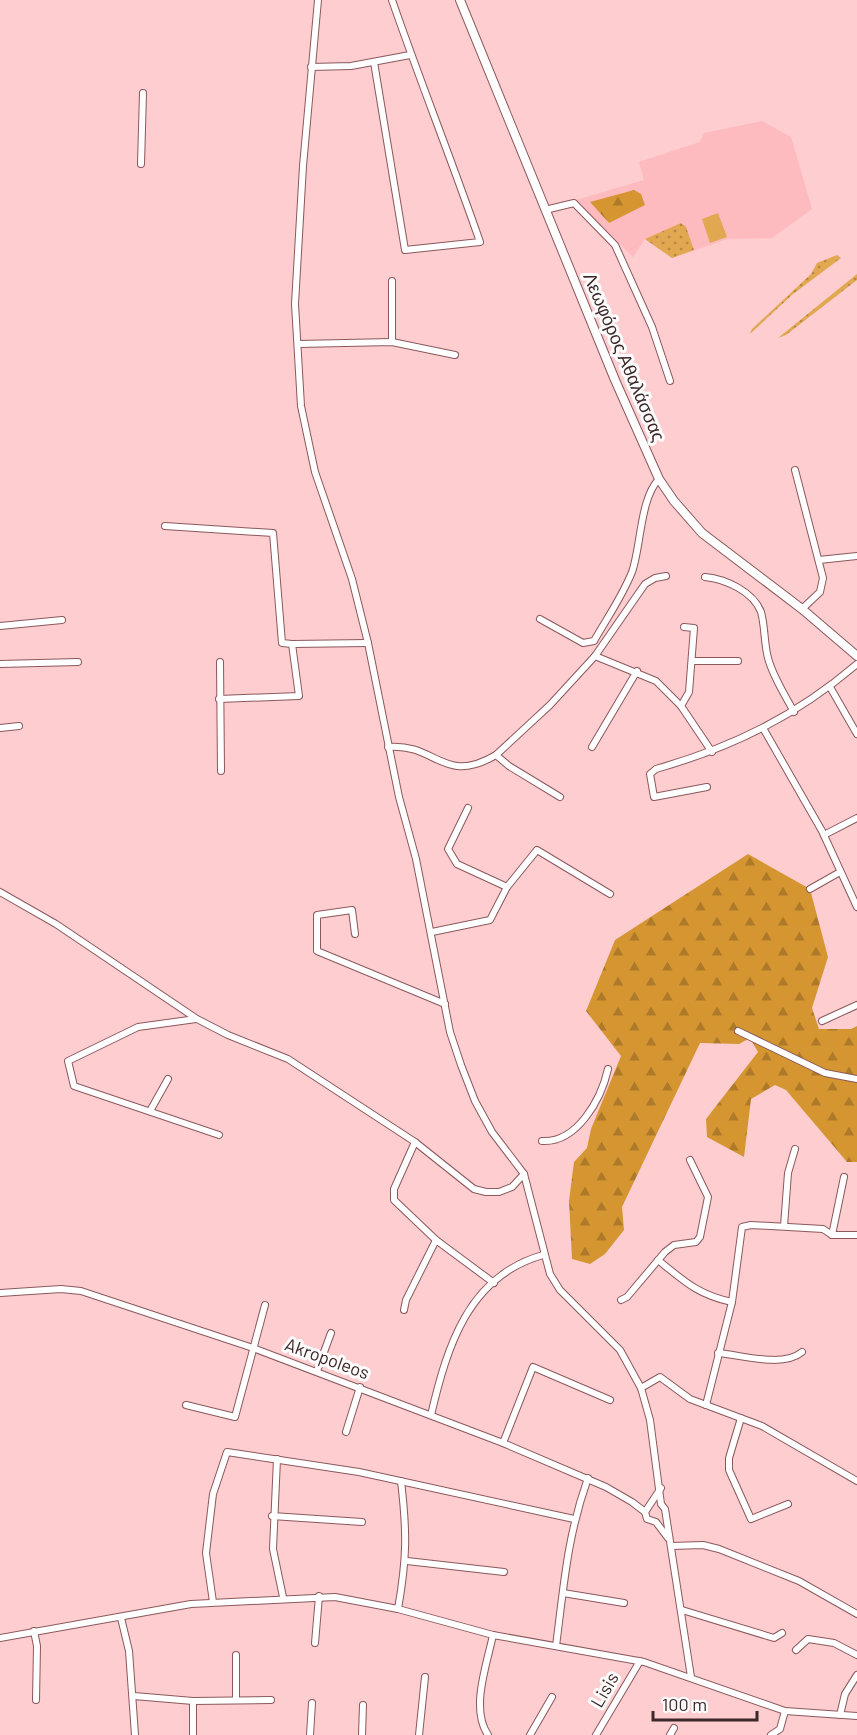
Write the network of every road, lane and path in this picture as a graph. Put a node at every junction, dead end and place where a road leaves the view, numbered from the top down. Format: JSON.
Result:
{"nodes":[{"id":1,"x":318,"y":0,"type":"edge"},
{"id":2,"x":392,"y":0,"type":"edge"},
{"id":3,"x":460,"y":0,"type":"edge"},
{"id":4,"x":410,"y":55,"type":"junction"},
{"id":5,"x":374,"y":62,"type":"junction"},
{"id":6,"x":311,"y":67,"type":"junction"},
{"id":7,"x":143,"y":93,"type":"dead end"},
{"id":8,"x":141,"y":164,"type":"dead end"},
{"id":9,"x":545,"y":210,"type":"junction"},
{"id":10,"x":392,"y":281,"type":"dead end"},
{"id":11,"x":392,"y":342,"type":"junction"},
{"id":12,"x":298,"y":344,"type":"junction"},
{"id":13,"x":455,"y":355,"type":"dead end"},
{"id":14,"x":670,"y":381,"type":"dead end"},
{"id":15,"x":795,"y":470,"type":"dead end"},
{"id":16,"x":659,"y":479,"type":"junction"},
{"id":17,"x":165,"y":526,"type":"dead end"},
{"id":18,"x":857,"y":556,"type":"edge"},
{"id":19,"x":819,"y":560,"type":"junction"},
{"id":20,"x":666,"y":576,"type":"dead end"},
{"id":21,"x":705,"y":577,"type":"dead end"},
{"id":22,"x":802,"y":609,"type":"junction"},
{"id":23,"x":540,"y":619,"type":"dead end"},
{"id":24,"x":63,"y":620,"type":"dead end"},
{"id":25,"x":0,"y":626,"type":"edge"},
{"id":26,"x":684,"y":627,"type":"dead end"},
{"id":27,"x":368,"y":643,"type":"junction"},
{"id":28,"x":292,"y":644,"type":"junction"},
{"id":29,"x":595,"y":656,"type":"junction"},
{"id":30,"x":857,"y":657,"type":"edge"},
{"id":31,"x":692,"y":661,"type":"junction"},
{"id":32,"x":738,"y":661,"type":"dead end"},
{"id":33,"x":78,"y":662,"type":"dead end"},
{"id":34,"x":220,"y":662,"type":"dead end"},
{"id":35,"x":0,"y":664,"type":"edge"},
{"id":36,"x":857,"y":664,"type":"edge"},
{"id":37,"x":637,"y":671,"type":"junction"},
{"id":38,"x":830,"y":687,"type":"junction"},
{"id":39,"x":219,"y":699,"type":"junction"},
{"id":40,"x":681,"y":706,"type":"junction"},
{"id":41,"x":794,"y":712,"type":"junction"},
{"id":42,"x":19,"y":726,"type":"dead end"},
{"id":43,"x":0,"y":728,"type":"edge"},
{"id":44,"x":763,"y":728,"type":"junction"},
{"id":45,"x":857,"y":734,"type":"edge"},
{"id":46,"x":388,"y":747,"type":"junction"},
{"id":47,"x":592,"y":747,"type":"dead end"},
{"id":48,"x":712,"y":752,"type":"junction"},
{"id":49,"x":496,"y":755,"type":"junction"},
{"id":50,"x":221,"y":771,"type":"dead end"},
{"id":51,"x":707,"y":787,"type":"dead end"},
{"id":52,"x":560,"y":797,"type":"dead end"},
{"id":53,"x":468,"y":808,"type":"dead end"},
{"id":54,"x":857,"y":818,"type":"edge"},
{"id":55,"x":824,"y":835,"type":"junction"},
{"id":56,"x":840,"y":872,"type":"junction"},
{"id":57,"x":507,"y":887,"type":"junction"},
{"id":58,"x":810,"y":889,"type":"dead end"},
{"id":59,"x":0,"y":892,"type":"edge"},
{"id":60,"x":610,"y":894,"type":"dead end"},
{"id":61,"x":857,"y":907,"type":"edge"},
{"id":62,"x":432,"y":932,"type":"junction"},
{"id":63,"x":355,"y":934,"type":"dead end"},
{"id":64,"x":445,"y":1004,"type":"junction"},
{"id":65,"x":857,"y":1005,"type":"edge"},
{"id":66,"x":196,"y":1019,"type":"junction"},
{"id":67,"x":822,"y":1021,"type":"dead end"},
{"id":68,"x":738,"y":1031,"type":"dead end"},
{"id":69,"x":608,"y":1070,"type":"dead end"},
{"id":70,"x":168,"y":1079,"type":"dead end"},
{"id":71,"x":857,"y":1079,"type":"edge"},
{"id":72,"x":150,"y":1111,"type":"junction"},
{"id":73,"x":219,"y":1135,"type":"dead end"},
{"id":74,"x":542,"y":1141,"type":"dead end"},
{"id":75,"x":415,"y":1142,"type":"junction"},
{"id":76,"x":795,"y":1149,"type":"dead end"},
{"id":77,"x":690,"y":1160,"type":"dead end"},
{"id":78,"x":524,"y":1174,"type":"junction"},
{"id":79,"x":844,"y":1177,"type":"dead end"},
{"id":80,"x":784,"y":1226,"type":"junction"},
{"id":81,"x":832,"y":1235,"type":"junction"},
{"id":82,"x":857,"y":1235,"type":"edge"},
{"id":83,"x":436,"y":1240,"type":"junction"},
{"id":84,"x":543,"y":1255,"type":"junction"},
{"id":85,"x":658,"y":1260,"type":"junction"},
{"id":86,"x":494,"y":1282,"type":"junction"},
{"id":87,"x":0,"y":1293,"type":"edge"},
{"id":88,"x":621,"y":1300,"type":"dead end"},
{"id":89,"x":732,"y":1302,"type":"junction"},
{"id":90,"x":265,"y":1305,"type":"dead end"},
{"id":91,"x":404,"y":1310,"type":"dead end"},
{"id":92,"x":331,"y":1333,"type":"dead end"},
{"id":93,"x":254,"y":1348,"type":"junction"},
{"id":94,"x":802,"y":1352,"type":"dead end"},
{"id":95,"x":718,"y":1353,"type":"junction"},
{"id":96,"x":317,"y":1371,"type":"junction"},
{"id":97,"x":360,"y":1387,"type":"junction"},
{"id":98,"x":641,"y":1388,"type":"junction"},
{"id":99,"x":610,"y":1400,"type":"dead end"},
{"id":100,"x":186,"y":1405,"type":"dead end"},
{"id":101,"x":706,"y":1405,"type":"junction"},
{"id":102,"x":431,"y":1415,"type":"junction"},
{"id":103,"x":741,"y":1418,"type":"junction"},
{"id":104,"x":346,"y":1432,"type":"dead end"},
{"id":105,"x":503,"y":1443,"type":"junction"},
{"id":106,"x":277,"y":1459,"type":"junction"},
{"id":107,"x":588,"y":1478,"type":"junction"},
{"id":108,"x":401,"y":1481,"type":"junction"},
{"id":109,"x":857,"y":1481,"type":"edge"},
{"id":110,"x":661,"y":1488,"type":"junction"},
{"id":111,"x":661,"y":1503,"type":"junction"},
{"id":112,"x":788,"y":1504,"type":"dead end"},
{"id":113,"x":648,"y":1507,"type":"junction"},
{"id":114,"x":665,"y":1515,"type":"junction"},
{"id":115,"x":272,"y":1516,"type":"junction"},
{"id":116,"x":574,"y":1519,"type":"junction"},
{"id":117,"x":362,"y":1522,"type":"dead end"},
{"id":118,"x":656,"y":1522,"type":"junction"},
{"id":119,"x":670,"y":1544,"type":"junction"},
{"id":120,"x":407,"y":1561,"type":"junction"},
{"id":121,"x":504,"y":1572,"type":"dead end"},
{"id":122,"x":563,"y":1593,"type":"junction"},
{"id":123,"x":319,"y":1596,"type":"junction"},
{"id":124,"x":283,"y":1598,"type":"junction"},
{"id":125,"x":213,"y":1602,"type":"junction"},
{"id":126,"x":624,"y":1603,"type":"dead end"},
{"id":127,"x":398,"y":1609,"type":"junction"},
{"id":128,"x":682,"y":1611,"type":"junction"},
{"id":129,"x":857,"y":1614,"type":"edge"},
{"id":130,"x":121,"y":1618,"type":"junction"},
{"id":131,"x":34,"y":1631,"type":"junction"},
{"id":132,"x":782,"y":1633,"type":"dead end"},
{"id":133,"x":493,"y":1635,"type":"junction"},
{"id":134,"x":0,"y":1638,"type":"edge"},
{"id":135,"x":315,"y":1643,"type":"dead end"},
{"id":136,"x":556,"y":1646,"type":"junction"},
{"id":137,"x":796,"y":1650,"type":"dead end"},
{"id":138,"x":236,"y":1655,"type":"dead end"},
{"id":139,"x":857,"y":1655,"type":"edge"},
{"id":140,"x":639,"y":1661,"type":"junction"},
{"id":141,"x":857,"y":1675,"type":"edge"},
{"id":142,"x":426,"y":1677,"type":"dead end"},
{"id":143,"x":691,"y":1677,"type":"junction"},
{"id":144,"x":855,"y":1682,"type":"edge"},
{"id":145,"x":134,"y":1696,"type":"junction"},
{"id":146,"x":552,"y":1697,"type":"dead end"},
{"id":147,"x":36,"y":1700,"type":"dead end"},
{"id":148,"x":236,"y":1700,"type":"junction"},
{"id":149,"x":271,"y":1700,"type":"dead end"},
{"id":150,"x":194,"y":1701,"type":"junction"},
{"id":151,"x":312,"y":1703,"type":"dead end"},
{"id":152,"x":363,"y":1705,"type":"dead end"},
{"id":153,"x":785,"y":1711,"type":"junction"},
{"id":154,"x":840,"y":1715,"type":"junction"},
{"id":155,"x":857,"y":1716,"type":"edge"},
{"id":156,"x":674,"y":1728,"type":"dead end"},
{"id":157,"x":135,"y":1735,"type":"edge"},
{"id":158,"x":193,"y":1735,"type":"edge"},
{"id":159,"x":310,"y":1735,"type":"edge"},
{"id":160,"x":362,"y":1735,"type":"edge"},
{"id":161,"x":419,"y":1735,"type":"edge"},
{"id":162,"x":488,"y":1735,"type":"edge"},
{"id":163,"x":530,"y":1735,"type":"edge"},
{"id":164,"x":596,"y":1735,"type":"edge"},
{"id":165,"x":670,"y":1735,"type":"edge"},
{"id":166,"x":771,"y":1735,"type":"edge"}],
"edges":[{"from":1,"to":6,"type":"street"},
{"from":2,"to":4,"type":"street"},
{"from":3,"to":9,"type":"main road","name":"Λεωφόρος Αθαλάσσας"},
{"from":4,"to":5,"type":"street"},
{"from":4,"to":5,"type":"street"},
{"from":5,"to":6,"type":"street"},
{"from":6,"to":12,"type":"street"},
{"from":7,"to":8,"type":"street"},
{"from":9,"to":14,"type":"street"},
{"from":9,"to":16,"type":"main road","name":"Λεωφόρος Αθαλάσσας"},
{"from":10,"to":11,"type":"street"},
{"from":11,"to":12,"type":"street"},
{"from":11,"to":13,"type":"street"},
{"from":12,"to":27,"type":"street"},
{"from":15,"to":19,"type":"street"},
{"from":16,"to":22,"type":"main road","name":"Λεωφόρος Αθαλάσσας"},
{"from":16,"to":23,"type":"street"},
{"from":17,"to":28,"type":"street"},
{"from":18,"to":19,"type":"street"},
{"from":19,"to":22,"type":"street"},
{"from":20,"to":29,"type":"street"},
{"from":21,"to":41,"type":"street"},
{"from":22,"to":30,"type":"main road","name":"Λεωφόρος Αθαλάσσας"},
{"from":24,"to":25,"type":"street"},
{"from":26,"to":31,"type":"street"},
{"from":27,"to":28,"type":"street"},
{"from":27,"to":46,"type":"street"},
{"from":28,"to":39,"type":"street"},
{"from":29,"to":37,"type":"street"},
{"from":29,"to":49,"type":"street"},
{"from":31,"to":32,"type":"street"},
{"from":31,"to":40,"type":"street"},
{"from":33,"to":35,"type":"street"},
{"from":34,"to":39,"type":"street"},
{"from":36,"to":38,"type":"street"},
{"from":37,"to":40,"type":"street"},
{"from":37,"to":47,"type":"street"},
{"from":38,"to":41,"type":"street"},
{"from":38,"to":45,"type":"street"},
{"from":39,"to":50,"type":"street"},
{"from":40,"to":48,"type":"street"},
{"from":41,"to":44,"type":"street"},
{"from":42,"to":43,"type":"street"},
{"from":44,"to":48,"type":"street"},
{"from":44,"to":55,"type":"street"},
{"from":46,"to":49,"type":"street"},
{"from":46,"to":62,"type":"street"},
{"from":48,"to":51,"type":"street"},
{"from":49,"to":52,"type":"street"},
{"from":53,"to":57,"type":"street"},
{"from":54,"to":55,"type":"street"},
{"from":55,"to":56,"type":"street"},
{"from":56,"to":58,"type":"street"},
{"from":56,"to":61,"type":"street"},
{"from":57,"to":60,"type":"street"},
{"from":57,"to":62,"type":"street"},
{"from":59,"to":66,"type":"street"},
{"from":62,"to":64,"type":"street"},
{"from":63,"to":64,"type":"street"},
{"from":64,"to":78,"type":"street"},
{"from":65,"to":67,"type":"street"},
{"from":66,"to":72,"type":"street"},
{"from":66,"to":75,"type":"street"},
{"from":68,"to":71,"type":"street"},
{"from":69,"to":74,"type":"street"},
{"from":70,"to":72,"type":"street"},
{"from":72,"to":73,"type":"street"},
{"from":75,"to":78,"type":"street"},
{"from":75,"to":83,"type":"street"},
{"from":76,"to":80,"type":"street"},
{"from":77,"to":85,"type":"street"},
{"from":78,"to":84,"type":"street"},
{"from":79,"to":81,"type":"street"},
{"from":80,"to":81,"type":"street"},
{"from":80,"to":89,"type":"street"},
{"from":81,"to":82,"type":"street"},
{"from":83,"to":86,"type":"street"},
{"from":83,"to":91,"type":"street"},
{"from":84,"to":86,"type":"street"},
{"from":84,"to":98,"type":"street"},
{"from":85,"to":88,"type":"street"},
{"from":85,"to":89,"type":"street"},
{"from":86,"to":102,"type":"street"},
{"from":87,"to":93,"type":"street","name":"Akropoleos"},
{"from":89,"to":95,"type":"street"},
{"from":90,"to":93,"type":"street"},
{"from":92,"to":96,"type":"street"},
{"from":93,"to":96,"type":"street","name":"Akropoleos"},
{"from":93,"to":100,"type":"street"},
{"from":94,"to":95,"type":"street"},
{"from":95,"to":101,"type":"street"},
{"from":96,"to":97,"type":"street","name":"Akropoleos"},
{"from":97,"to":102,"type":"street","name":"Akropoleos"},
{"from":97,"to":104,"type":"street"},
{"from":98,"to":101,"type":"street"},
{"from":98,"to":110,"type":"street"},
{"from":99,"to":105,"type":"street"},
{"from":101,"to":103,"type":"street"},
{"from":102,"to":105,"type":"street","name":"Akropoleos"},
{"from":103,"to":109,"type":"street"},
{"from":103,"to":112,"type":"street"},
{"from":105,"to":107,"type":"street","name":"Akropoleos"},
{"from":106,"to":108,"type":"street"},
{"from":106,"to":115,"type":"street"},
{"from":106,"to":125,"type":"street"},
{"from":107,"to":113,"type":"street","name":"Akropoleos"},
{"from":107,"to":116,"type":"street"},
{"from":108,"to":116,"type":"street"},
{"from":108,"to":120,"type":"street"},
{"from":110,"to":111,"type":"street"},
{"from":110,"to":113,"type":"street"},
{"from":111,"to":113,"type":"street"},
{"from":111,"to":114,"type":"street"},
{"from":113,"to":118,"type":"street","name":"Akropoleos"},
{"from":114,"to":118,"type":"street"},
{"from":114,"to":119,"type":"street"},
{"from":115,"to":117,"type":"street"},
{"from":115,"to":124,"type":"street"},
{"from":116,"to":122,"type":"street"},
{"from":118,"to":119,"type":"street","name":"Akropoleos"},
{"from":119,"to":128,"type":"street"},
{"from":119,"to":129,"type":"street"},
{"from":120,"to":121,"type":"street"},
{"from":120,"to":127,"type":"street"},
{"from":122,"to":126,"type":"street"},
{"from":122,"to":136,"type":"street"},
{"from":123,"to":124,"type":"street"},
{"from":123,"to":127,"type":"street"},
{"from":123,"to":135,"type":"street"},
{"from":124,"to":125,"type":"street"},
{"from":125,"to":130,"type":"street"},
{"from":127,"to":133,"type":"street"},
{"from":128,"to":132,"type":"street"},
{"from":128,"to":143,"type":"street"},
{"from":130,"to":131,"type":"street"},
{"from":130,"to":145,"type":"street"},
{"from":131,"to":134,"type":"street"},
{"from":131,"to":147,"type":"street"},
{"from":133,"to":136,"type":"street"},
{"from":133,"to":162,"type":"street"},
{"from":136,"to":140,"type":"street"},
{"from":137,"to":139,"type":"street"},
{"from":138,"to":148,"type":"street"},
{"from":140,"to":143,"type":"street"},
{"from":140,"to":164,"type":"street","name":"Lisis"},
{"from":141,"to":144,"type":"street"},
{"from":142,"to":161,"type":"street"},
{"from":143,"to":153,"type":"street"},
{"from":144,"to":154,"type":"street"},
{"from":145,"to":150,"type":"street"},
{"from":145,"to":157,"type":"street"},
{"from":146,"to":163,"type":"street"},
{"from":148,"to":149,"type":"street"},
{"from":148,"to":150,"type":"street"},
{"from":150,"to":158,"type":"street"},
{"from":151,"to":159,"type":"street"},
{"from":152,"to":160,"type":"street"},
{"from":153,"to":154,"type":"street"},
{"from":153,"to":166,"type":"street"},
{"from":154,"to":155,"type":"street"},
{"from":156,"to":165,"type":"street"}]}
